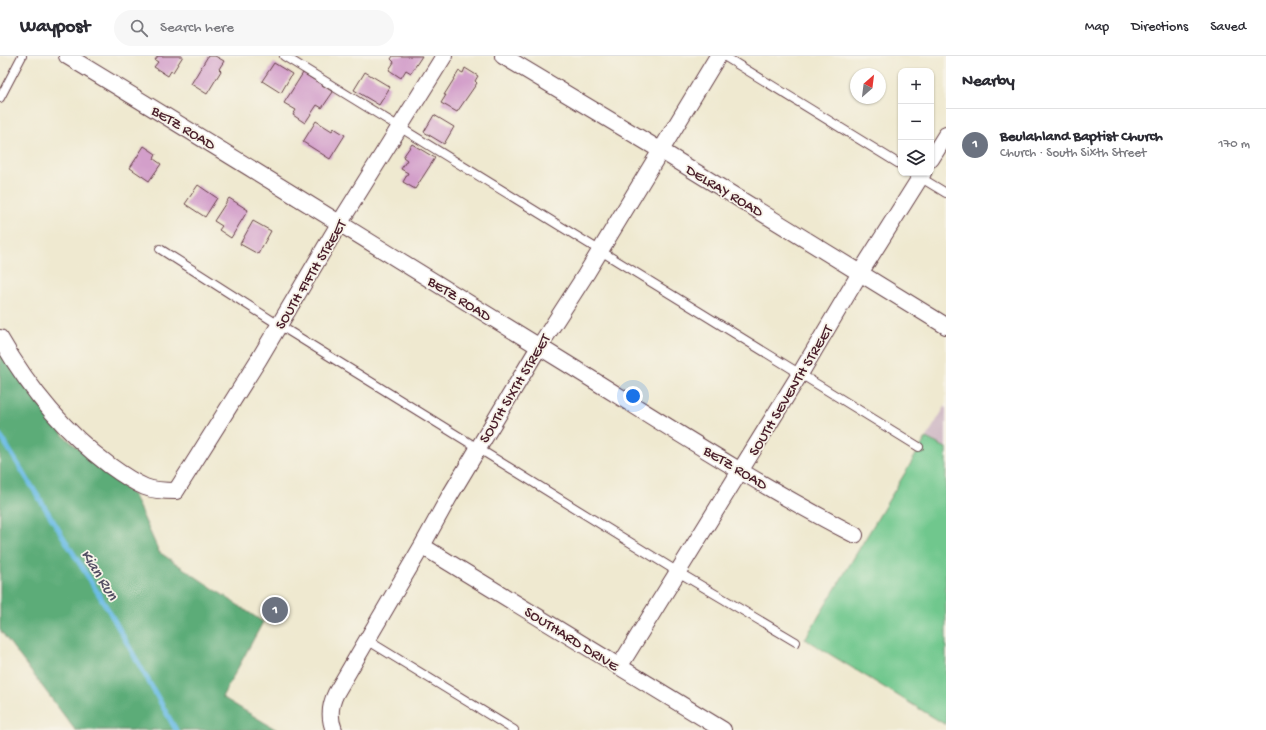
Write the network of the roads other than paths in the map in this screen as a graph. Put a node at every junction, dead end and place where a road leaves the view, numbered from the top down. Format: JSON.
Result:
{"nodes":[{"id":1,"x":22,"y":56,"type":"edge"},
{"id":2,"x":67,"y":56,"type":"edge"},
{"id":3,"x":284,"y":56,"type":"edge"},
{"id":4,"x":444,"y":56,"type":"edge"},
{"id":5,"x":503,"y":56,"type":"edge"},
{"id":6,"x":718,"y":56,"type":"edge"},
{"id":7,"x":724,"y":56,"type":"edge"},
{"id":8,"x":0,"y":98,"type":"edge"},
{"id":9,"x":400,"y":127,"type":"junction"},
{"id":10,"x":946,"y":135,"type":"edge"},
{"id":11,"x":660,"y":150,"type":"junction"},
{"id":12,"x":934,"y":154,"type":"edge"},
{"id":13,"x":898,"y":163,"type":"edge"},
{"id":14,"x":918,"y":176,"type":"edge"},
{"id":15,"x":922,"y":176,"type":"edge"},
{"id":16,"x":946,"y":193,"type":"edge"},
{"id":17,"x":339,"y":224,"type":"junction"},
{"id":18,"x":160,"y":249,"type":"dead end"},
{"id":19,"x":600,"y":250,"type":"junction"},
{"id":20,"x":860,"y":273,"type":"junction"},
{"id":21,"x":279,"y":325,"type":"junction"},
{"id":22,"x":946,"y":326,"type":"edge"},
{"id":23,"x":0,"y":338,"type":"edge"},
{"id":24,"x":539,"y":347,"type":"junction"},
{"id":25,"x":800,"y":374,"type":"junction"},
{"id":26,"x":919,"y":447,"type":"dead end"},
{"id":27,"x":478,"y":448,"type":"junction"},
{"id":28,"x":740,"y":471,"type":"junction"},
{"id":29,"x":855,"y":535,"type":"dead end"},
{"id":30,"x":422,"y":546,"type":"junction"},
{"id":31,"x":678,"y":572,"type":"junction"},
{"id":32,"x":367,"y":640,"type":"junction"},
{"id":33,"x":796,"y":642,"type":"dead end"},
{"id":34,"x":619,"y":667,"type":"junction"},
{"id":35,"x":333,"y":730,"type":"edge"},
{"id":36,"x":514,"y":730,"type":"edge"},
{"id":37,"x":723,"y":730,"type":"edge"}],
"edges":[{"from":1,"to":8,"type":"lane"},
{"from":2,"to":17,"type":"street","name":"BETZ ROAD"},
{"from":3,"to":9,"type":"lane"},
{"from":4,"to":9,"type":"street","name":"SOUTH FIFTH STREET"},
{"from":5,"to":11,"type":"street","name":"DELRAY ROAD"},
{"from":6,"to":11,"type":"street","name":"SOUTH SIXTH STREET"},
{"from":7,"to":13,"type":"lane"},
{"from":9,"to":17,"type":"street","name":"SOUTH FIFTH STREET"},
{"from":9,"to":19,"type":"lane"},
{"from":10,"to":12,"type":"street"},
{"from":11,"to":19,"type":"street","name":"SOUTH SIXTH STREET"},
{"from":11,"to":20,"type":"street","name":"DELRAY ROAD"},
{"from":14,"to":20,"type":"street","name":"SOUTH SEVENTH STREET"},
{"from":15,"to":16,"type":"lane"},
{"from":17,"to":21,"type":"street","name":"SOUTH FIFTH STREET"},
{"from":17,"to":24,"type":"street","name":"BETZ ROAD"},
{"from":18,"to":21,"type":"lane"},
{"from":19,"to":24,"type":"street","name":"SOUTH SIXTH STREET"},
{"from":19,"to":25,"type":"lane"},
{"from":20,"to":22,"type":"street","name":"DELRAY ROAD"},
{"from":20,"to":25,"type":"street","name":"SOUTH SEVENTH STREET"},
{"from":21,"to":23,"type":"street","name":"SOUTH FIFTH STREET"},
{"from":21,"to":27,"type":"lane"},
{"from":24,"to":27,"type":"street","name":"SOUTH SIXTH STREET"},
{"from":24,"to":28,"type":"street","name":"BETZ ROAD"},
{"from":25,"to":26,"type":"lane"},
{"from":25,"to":28,"type":"street","name":"SOUTH SEVENTH STREET"},
{"from":27,"to":30,"type":"street","name":"SOUTH SIXTH STREET"},
{"from":27,"to":31,"type":"lane"},
{"from":28,"to":29,"type":"street","name":"BETZ ROAD"},
{"from":28,"to":31,"type":"street","name":"SOUTH SEVENTH STREET"},
{"from":30,"to":32,"type":"street","name":"SOUTH SIXTH STREET"},
{"from":30,"to":34,"type":"street","name":"SOUTHARD DRIVE"},
{"from":31,"to":33,"type":"lane"},
{"from":31,"to":34,"type":"street","name":"SOUTH SEVENTH STREET"},
{"from":32,"to":35,"type":"street","name":"SOUTH SIXTH STREET"},
{"from":32,"to":36,"type":"lane"},
{"from":34,"to":37,"type":"street","name":"SOUTHARD DRIVE"}]}
